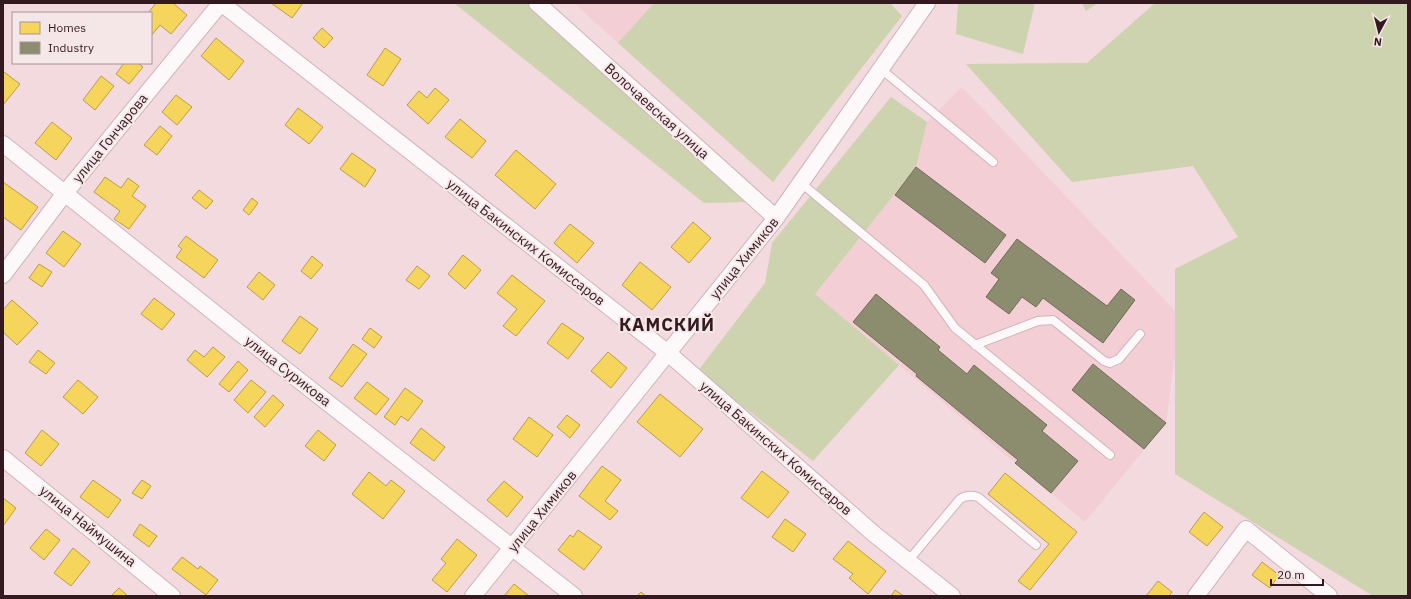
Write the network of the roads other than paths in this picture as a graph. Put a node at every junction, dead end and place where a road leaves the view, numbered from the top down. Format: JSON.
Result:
{"nodes":[{"id":1,"x":221,"y":3,"type":"edge"},
{"id":2,"x":537,"y":3,"type":"edge"},
{"id":3,"x":926,"y":3,"type":"edge"},
{"id":4,"x":881,"y":69,"type":"junction"},
{"id":5,"x":3,"y":144,"type":"edge"},
{"id":6,"x":993,"y":162,"type":"dead end"},
{"id":7,"x":801,"y":183,"type":"junction"},
{"id":8,"x":65,"y":193,"type":"junction"},
{"id":9,"x":776,"y":218,"type":"junction"},
{"id":10,"x":3,"y":275,"type":"edge"},
{"id":11,"x":1140,"y":334,"type":"dead end"},
{"id":12,"x":975,"y":345,"type":"junction"},
{"id":13,"x":668,"y":353,"type":"junction"},
{"id":14,"x":1110,"y":455,"type":"dead end"},
{"id":15,"x":3,"y":458,"type":"edge"},
{"id":16,"x":1036,"y":545,"type":"dead end"},
{"id":17,"x":513,"y":547,"type":"junction"},
{"id":18,"x":908,"y":561,"type":"junction"},
{"id":19,"x":172,"y":596,"type":"edge"},
{"id":20,"x":473,"y":596,"type":"edge"},
{"id":21,"x":574,"y":596,"type":"edge"},
{"id":22,"x":952,"y":596,"type":"edge"},
{"id":23,"x":1196,"y":596,"type":"edge"},
{"id":24,"x":1329,"y":596,"type":"edge"}],
"edges":[{"from":1,"to":8,"type":"street","name":"улица Гончарова"},
{"from":1,"to":13,"type":"street","name":"улица Бакинских Комиссаров"},
{"from":2,"to":9,"type":"street","name":"Волочаевская улица"},
{"from":3,"to":4,"type":"street","name":"улица Химиков"},
{"from":4,"to":6,"type":"lane"},
{"from":4,"to":7,"type":"street","name":"улица Химиков"},
{"from":5,"to":8,"type":"street","name":"улица Сурикова"},
{"from":7,"to":9,"type":"street","name":"улица Химиков"},
{"from":7,"to":12,"type":"lane"},
{"from":8,"to":10,"type":"street","name":"улица Гончарова"},
{"from":8,"to":17,"type":"street","name":"улица Сурикова"},
{"from":9,"to":13,"type":"street","name":"улица Химиков"},
{"from":11,"to":12,"type":"lane"},
{"from":12,"to":14,"type":"lane"},
{"from":13,"to":17,"type":"street","name":"улица Химиков"},
{"from":13,"to":18,"type":"street","name":"улица Бакинских Комиссаров"},
{"from":15,"to":19,"type":"street","name":"улица Наймушина"},
{"from":16,"to":18,"type":"lane"},
{"from":17,"to":20,"type":"street","name":"улица Химиков"},
{"from":17,"to":21,"type":"street","name":"улица Сурикова"},
{"from":18,"to":22,"type":"street","name":"улица Бакинских Комиссаров"},
{"from":23,"to":24,"type":"street"}]}
